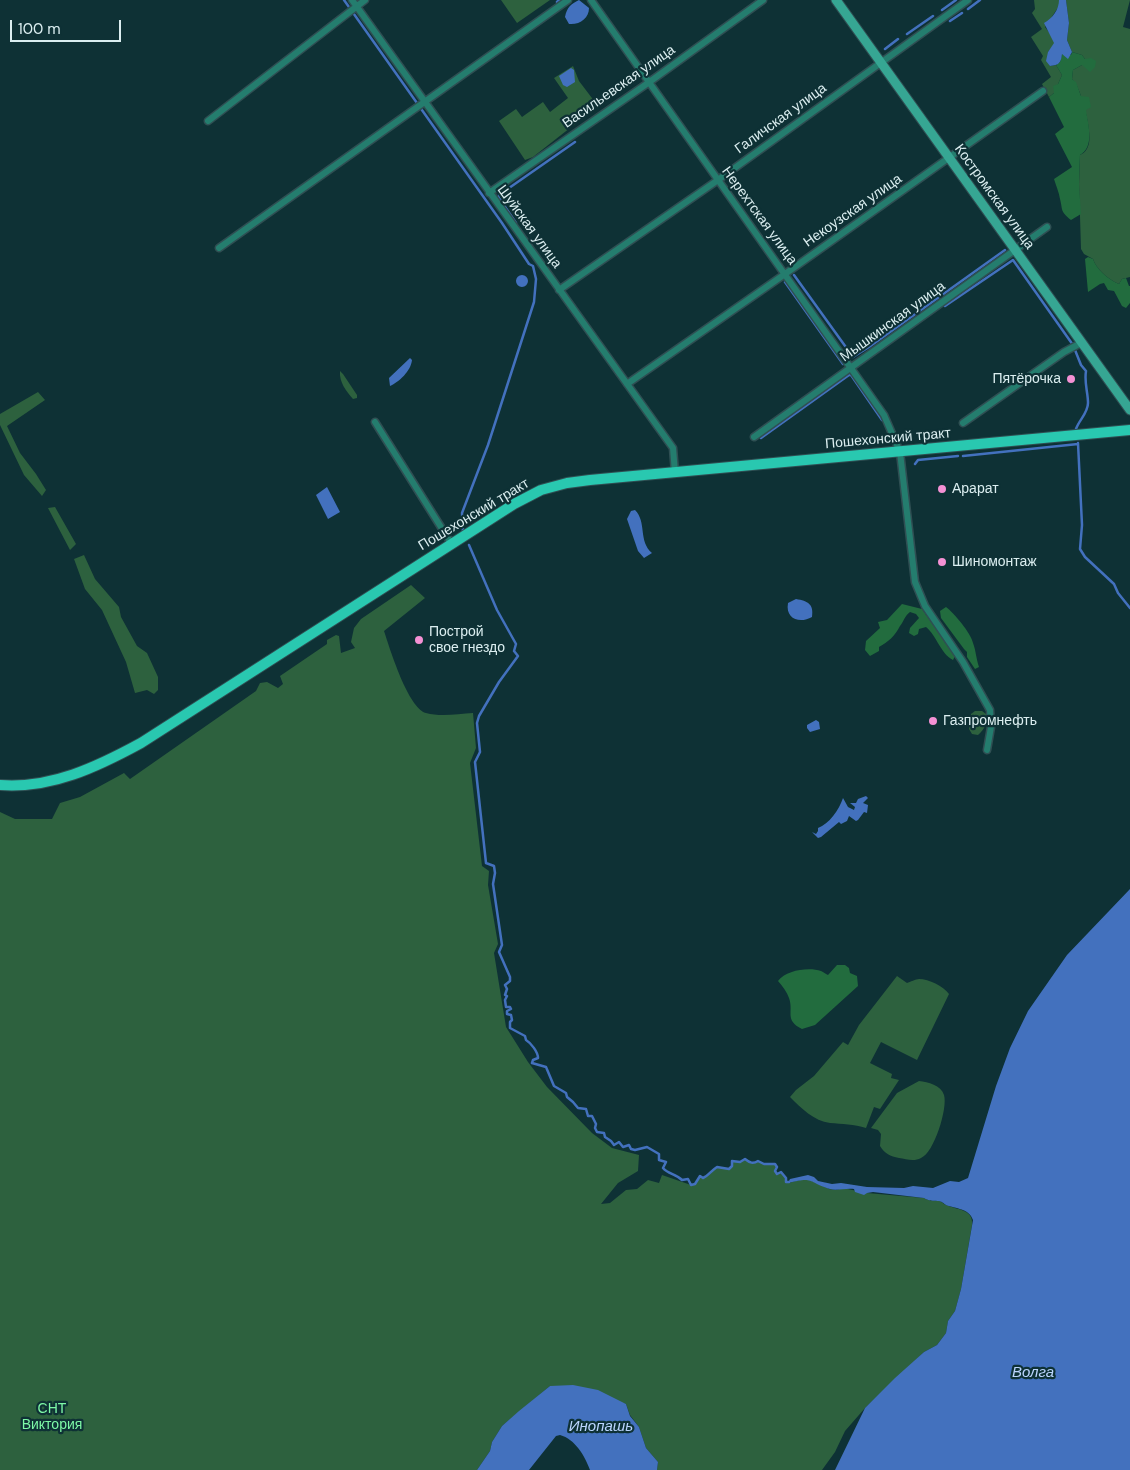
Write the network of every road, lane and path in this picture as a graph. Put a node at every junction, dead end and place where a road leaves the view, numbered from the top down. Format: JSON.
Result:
{"nodes":[{"id":1,"x":365,"y":0,"type":"edge"},
{"id":2,"x":568,"y":0,"type":"edge"},
{"id":3,"x":591,"y":0,"type":"edge"},
{"id":4,"x":763,"y":0,"type":"edge"},
{"id":5,"x":836,"y":0,"type":"edge"},
{"id":6,"x":968,"y":0,"type":"edge"},
{"id":7,"x":353,"y":6,"type":"edge"},
{"id":8,"x":880,"y":62,"type":"junction"},
{"id":9,"x":648,"y":83,"type":"junction"},
{"id":10,"x":1043,"y":91,"type":"dead end"},
{"id":11,"x":421,"y":104,"type":"junction"},
{"id":12,"x":208,"y":121,"type":"dead end"},
{"id":13,"x":949,"y":158,"type":"junction"},
{"id":14,"x":718,"y":180,"type":"junction"},
{"id":15,"x":489,"y":193,"type":"junction"},
{"id":16,"x":1047,"y":227,"type":"dead end"},
{"id":17,"x":219,"y":248,"type":"dead end"},
{"id":18,"x":1015,"y":250,"type":"junction"},
{"id":19,"x":785,"y":274,"type":"junction"},
{"id":20,"x":559,"y":290,"type":"junction"},
{"id":21,"x":1081,"y":343,"type":"junction"},
{"id":22,"x":851,"y":367,"type":"junction"},
{"id":23,"x":627,"y":384,"type":"junction"},
{"id":24,"x":1130,"y":410,"type":"edge"},
{"id":25,"x":375,"y":422,"type":"dead end"},
{"id":26,"x":963,"y":423,"type":"dead end"},
{"id":27,"x":1130,"y":430,"type":"edge"},
{"id":28,"x":754,"y":437,"type":"dead end"},
{"id":29,"x":900,"y":452,"type":"junction"},
{"id":30,"x":675,"y":473,"type":"junction"},
{"id":31,"x":451,"y":544,"type":"junction"},
{"id":32,"x":987,"y":750,"type":"dead end"},
{"id":33,"x":0,"y":785,"type":"edge"}],
"edges":[{"from":1,"to":7,"type":"street"},
{"from":2,"to":11,"type":"street"},
{"from":3,"to":9,"type":"street","name":"Нерехтская улица"},
{"from":4,"to":9,"type":"street","name":"Васильевская улица"},
{"from":5,"to":8,"type":"street","name":"Костромская улица"},
{"from":6,"to":8,"type":"street","name":"Галичская улица"},
{"from":7,"to":11,"type":"street","name":"Шуйская улица"},
{"from":7,"to":12,"type":"street"},
{"from":8,"to":13,"type":"street","name":"Костромская улица"},
{"from":8,"to":14,"type":"street","name":"Галичская улица"},
{"from":9,"to":14,"type":"street","name":"Нерехтская улица"},
{"from":9,"to":15,"type":"street","name":"Васильевская улица"},
{"from":10,"to":13,"type":"street","name":"Некоузская улица"},
{"from":11,"to":15,"type":"street","name":"Шуйская улица"},
{"from":11,"to":17,"type":"street"},
{"from":13,"to":18,"type":"street","name":"Костромская улица"},
{"from":13,"to":19,"type":"street","name":"Некоузская улица"},
{"from":14,"to":19,"type":"street","name":"Нерехтская улица"},
{"from":14,"to":20,"type":"street","name":"Галичская улица"},
{"from":15,"to":20,"type":"street","name":"Шуйская улица"},
{"from":16,"to":18,"type":"street","name":"Мышкинская улица"},
{"from":18,"to":21,"type":"street","name":"Костромская улица"},
{"from":18,"to":22,"type":"street","name":"Мышкинская улица"},
{"from":19,"to":22,"type":"street","name":"Нерехтская улица"},
{"from":19,"to":23,"type":"street","name":"Некоузская улица"},
{"from":20,"to":23,"type":"street","name":"Шуйская улица"},
{"from":21,"to":24,"type":"street","name":"Костромская улица"},
{"from":21,"to":26,"type":"street"},
{"from":22,"to":28,"type":"street","name":"Мышкинская улица"},
{"from":22,"to":29,"type":"street","name":"Нерехтская улица"},
{"from":23,"to":30,"type":"street","name":"Шуйская улица"},
{"from":25,"to":31,"type":"street"},
{"from":27,"to":29,"type":"main road","name":"Пошехонский тракт"},
{"from":29,"to":30,"type":"main road","name":"Пошехонский тракт"},
{"from":29,"to":32,"type":"street","name":"Нерехтская улица"},
{"from":30,"to":31,"type":"main road","name":"Пошехонский тракт"},
{"from":31,"to":33,"type":"main road","name":"Пошехонский тракт"}]}
